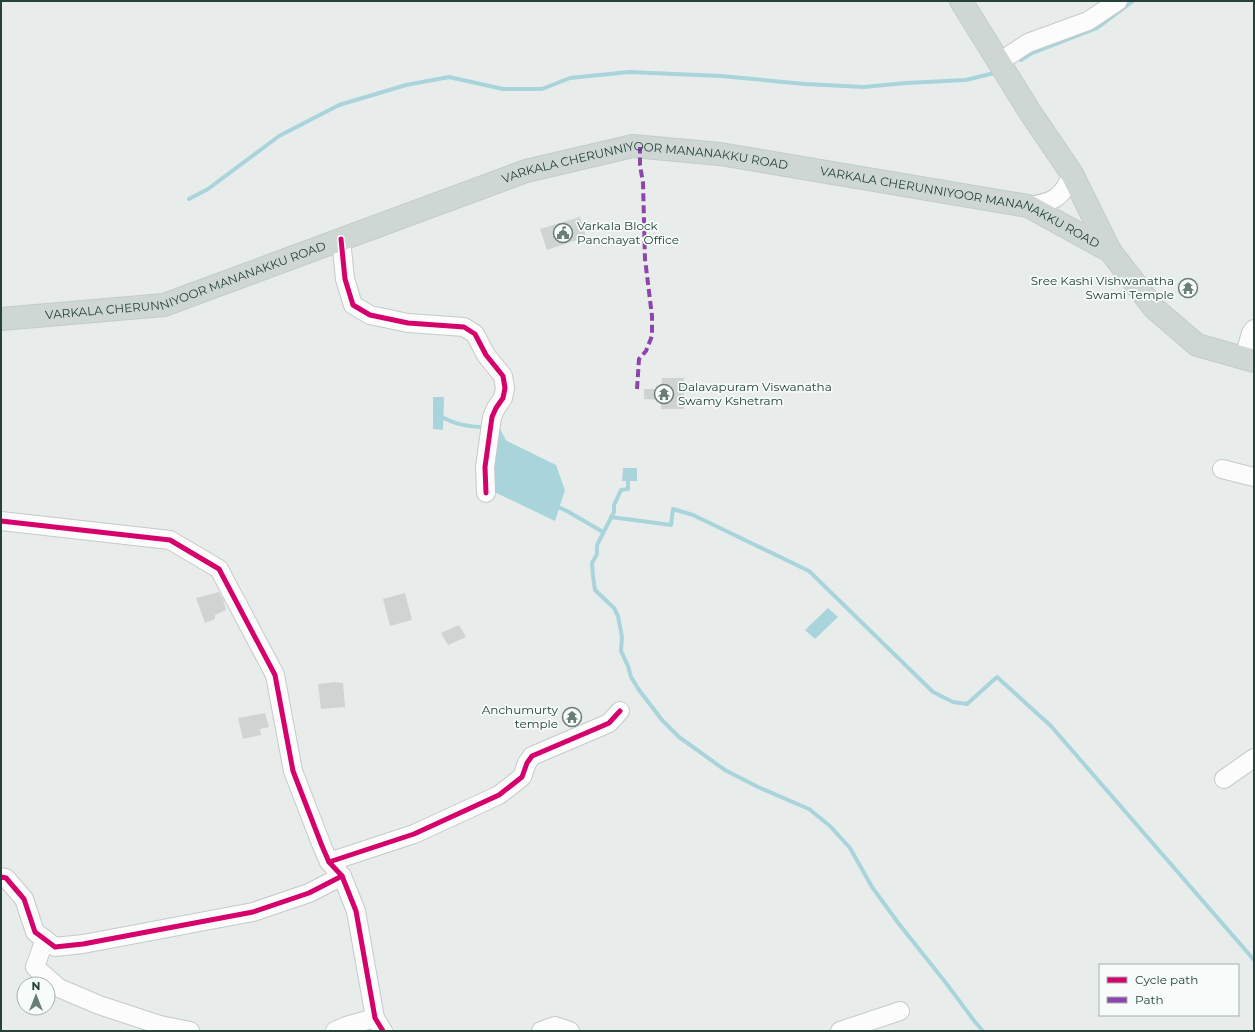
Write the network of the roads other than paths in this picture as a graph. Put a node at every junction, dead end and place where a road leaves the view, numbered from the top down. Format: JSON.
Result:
{"nodes":[{"id":1,"x":961,"y":1,"type":"edge"},
{"id":2,"x":1118,"y":1,"type":"edge"},
{"id":3,"x":999,"y":62,"type":"junction"},
{"id":4,"x":1072,"y":174,"type":"junction"},
{"id":5,"x":1028,"y":206,"type":"junction"},
{"id":6,"x":341,"y":239,"type":"junction"},
{"id":7,"x":1110,"y":251,"type":"junction"},
{"id":8,"x":1,"y":320,"type":"edge"},
{"id":9,"x":1254,"y":329,"type":"edge"},
{"id":10,"x":1249,"y":359,"type":"edge"},
{"id":11,"x":1222,"y":469,"type":"dead end"},
{"id":12,"x":1254,"y":477,"type":"edge"},
{"id":13,"x":486,"y":493,"type":"dead end"},
{"id":14,"x":1,"y":521,"type":"edge"},
{"id":15,"x":620,"y":711,"type":"dead end"},
{"id":16,"x":1254,"y":758,"type":"edge"},
{"id":17,"x":1224,"y":779,"type":"dead end"},
{"id":18,"x":329,"y":862,"type":"junction"},
{"id":19,"x":342,"y":876,"type":"junction"},
{"id":20,"x":1,"y":877,"type":"edge"},
{"id":21,"x":45,"y":939,"type":"junction"},
{"id":22,"x":900,"y":1011,"type":"dead end"},
{"id":23,"x":379,"y":1024,"type":"edge"},
{"id":24,"x":190,"y":1031,"type":"edge"},
{"id":25,"x":335,"y":1031,"type":"edge"},
{"id":26,"x":541,"y":1031,"type":"edge"},
{"id":27,"x":570,"y":1031,"type":"edge"},
{"id":28,"x":840,"y":1031,"type":"edge"}],
"edges":[{"from":1,"to":3,"type":"main road"},
{"from":2,"to":3,"type":"street"},
{"from":3,"to":4,"type":"main road"},
{"from":4,"to":5,"type":"street"},
{"from":4,"to":7,"type":"main road"},
{"from":5,"to":6,"type":"main road","name":"VARKALA CHERUNNIYOOR MANANAKKU ROAD"},
{"from":5,"to":7,"type":"main road","name":"VARKALA CHERUNNIYOOR MANANAKKU ROAD"},
{"from":6,"to":8,"type":"main road","name":"VARKALA CHERUNNIYOOR MANANAKKU ROAD"},
{"from":6,"to":13,"type":"street"},
{"from":7,"to":10,"type":"main road","name":"VARKALA CHERUNNIYOOR MANANAKKU ROAD"},
{"from":9,"to":10,"type":"street"},
{"from":11,"to":12,"type":"street"},
{"from":14,"to":18,"type":"street"},
{"from":15,"to":18,"type":"street"},
{"from":16,"to":17,"type":"street"},
{"from":18,"to":19,"type":"street"},
{"from":19,"to":21,"type":"street"},
{"from":19,"to":23,"type":"street"},
{"from":20,"to":21,"type":"street"},
{"from":21,"to":24,"type":"street"},
{"from":22,"to":28,"type":"street"},
{"from":23,"to":25,"type":"street"},
{"from":26,"to":27,"type":"street"}]}
